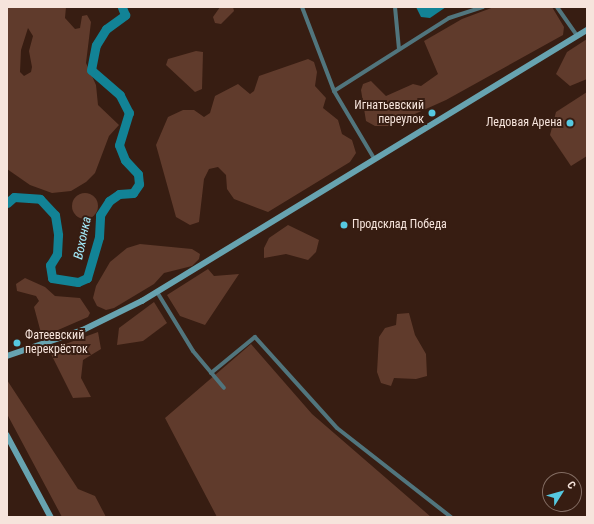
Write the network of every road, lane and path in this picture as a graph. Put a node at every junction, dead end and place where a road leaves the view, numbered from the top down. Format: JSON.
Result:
{"nodes":[{"id":1,"x":302,"y":7,"type":"edge"},
{"id":2,"x":395,"y":7,"type":"edge"},
{"id":3,"x":483,"y":7,"type":"edge"},
{"id":4,"x":557,"y":7,"type":"edge"},
{"id":5,"x":587,"y":30,"type":"edge"},
{"id":6,"x":577,"y":36,"type":"junction"},
{"id":7,"x":399,"y":49,"type":"junction"},
{"id":8,"x":334,"y":91,"type":"junction"},
{"id":9,"x":375,"y":160,"type":"junction"},
{"id":10,"x":156,"y":292,"type":"junction"},
{"id":11,"x":7,"y":356,"type":"edge"},
{"id":12,"x":211,"y":373,"type":"junction"},
{"id":13,"x":224,"y":388,"type":"dead end"},
{"id":14,"x":7,"y":435,"type":"edge"},
{"id":15,"x":51,"y":517,"type":"edge"},
{"id":16,"x":451,"y":517,"type":"edge"}],
"edges":[{"from":1,"to":8,"type":"street"},
{"from":2,"to":7,"type":"street"},
{"from":3,"to":7,"type":"street"},
{"from":4,"to":6,"type":"street"},
{"from":5,"to":6,"type":"main road"},
{"from":6,"to":9,"type":"main road"},
{"from":7,"to":8,"type":"street"},
{"from":8,"to":9,"type":"street"},
{"from":9,"to":10,"type":"main road"},
{"from":10,"to":11,"type":"main road"},
{"from":10,"to":12,"type":"street"},
{"from":12,"to":13,"type":"street"},
{"from":12,"to":16,"type":"street"},
{"from":14,"to":15,"type":"main road"}]}
